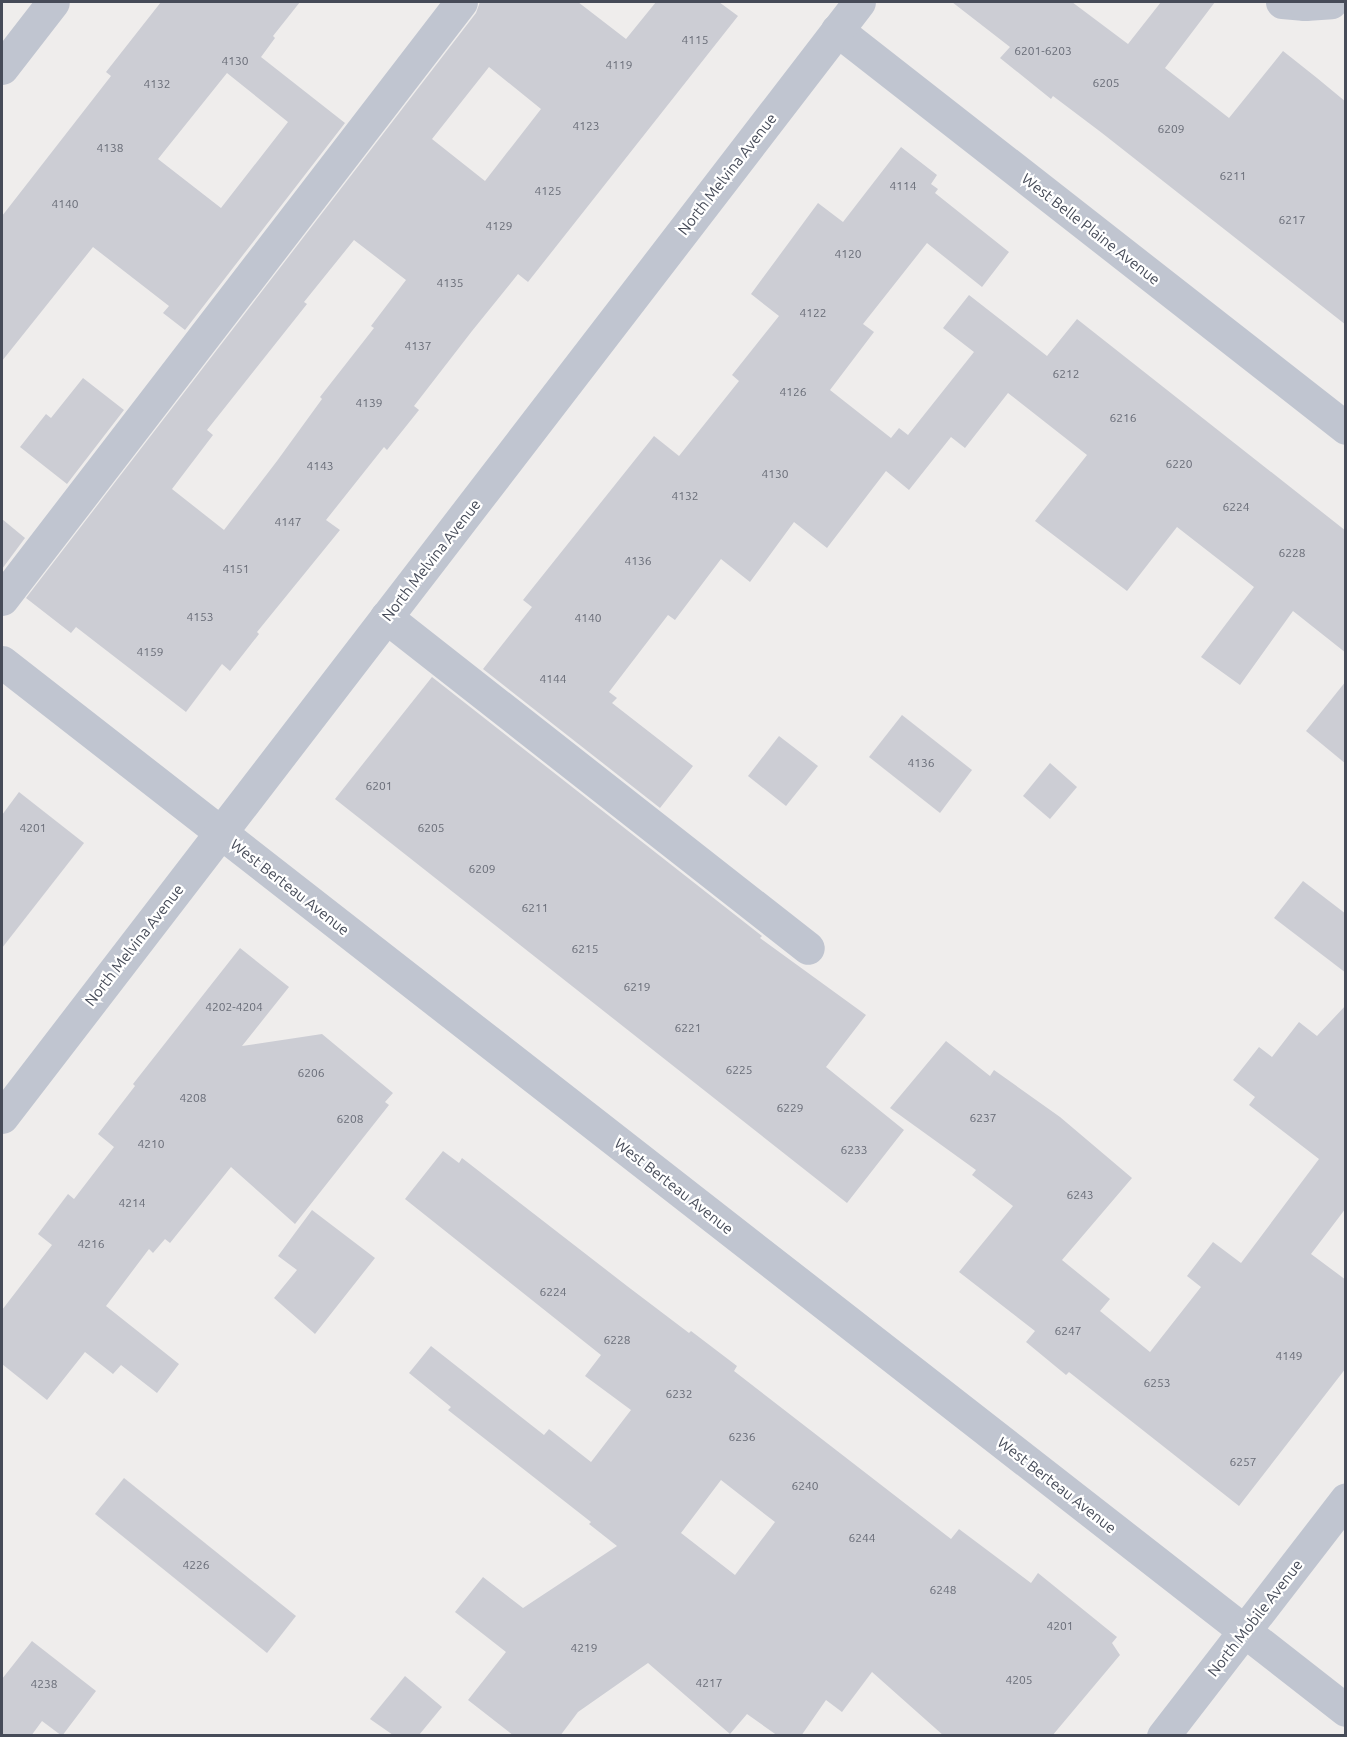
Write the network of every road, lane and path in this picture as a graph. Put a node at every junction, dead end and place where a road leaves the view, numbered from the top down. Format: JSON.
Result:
{"nodes":[{"id":1,"x":53,"y":2,"type":"edge"},
{"id":2,"x":461,"y":2,"type":"edge"},
{"id":3,"x":859,"y":2,"type":"edge"},
{"id":4,"x":1282,"y":2,"type":"edge"},
{"id":5,"x":1331,"y":2,"type":"edge"},
{"id":6,"x":837,"y":30,"type":"junction"},
{"id":7,"x":2,"y":68,"type":"edge"},
{"id":8,"x":1346,"y":428,"type":"edge"},
{"id":9,"x":2,"y":599,"type":"edge"},
{"id":10,"x":386,"y":617,"type":"junction"},
{"id":11,"x":2,"y":662,"type":"edge"},
{"id":12,"x":221,"y":833,"type":"junction"},
{"id":13,"x":808,"y":948,"type":"dead end"},
{"id":14,"x":2,"y":1117,"type":"edge"},
{"id":15,"x":1346,"y":1499,"type":"edge"},
{"id":16,"x":1244,"y":1631,"type":"junction"},
{"id":17,"x":1346,"y":1710,"type":"edge"},
{"id":18,"x":1164,"y":1736,"type":"edge"}],
"edges":[{"from":1,"to":7,"type":"street"},
{"from":2,"to":9,"type":"street"},
{"from":3,"to":6,"type":"street","name":"North Melvina Avenue"},
{"from":4,"to":5,"type":"street"},
{"from":6,"to":8,"type":"street","name":"West Belle Plaine Avenue"},
{"from":6,"to":10,"type":"street","name":"North Melvina Avenue"},
{"from":10,"to":12,"type":"street","name":"North Melvina Avenue"},
{"from":10,"to":13,"type":"street"},
{"from":11,"to":12,"type":"street","name":"West Berteau Avenue"},
{"from":12,"to":14,"type":"street","name":"North Melvina Avenue"},
{"from":12,"to":16,"type":"street","name":"West Berteau Avenue"},
{"from":15,"to":16,"type":"street","name":"North Mobile Avenue"},
{"from":16,"to":17,"type":"street","name":"West Berteau Avenue"},
{"from":16,"to":18,"type":"street","name":"North Mobile Avenue"}]}
